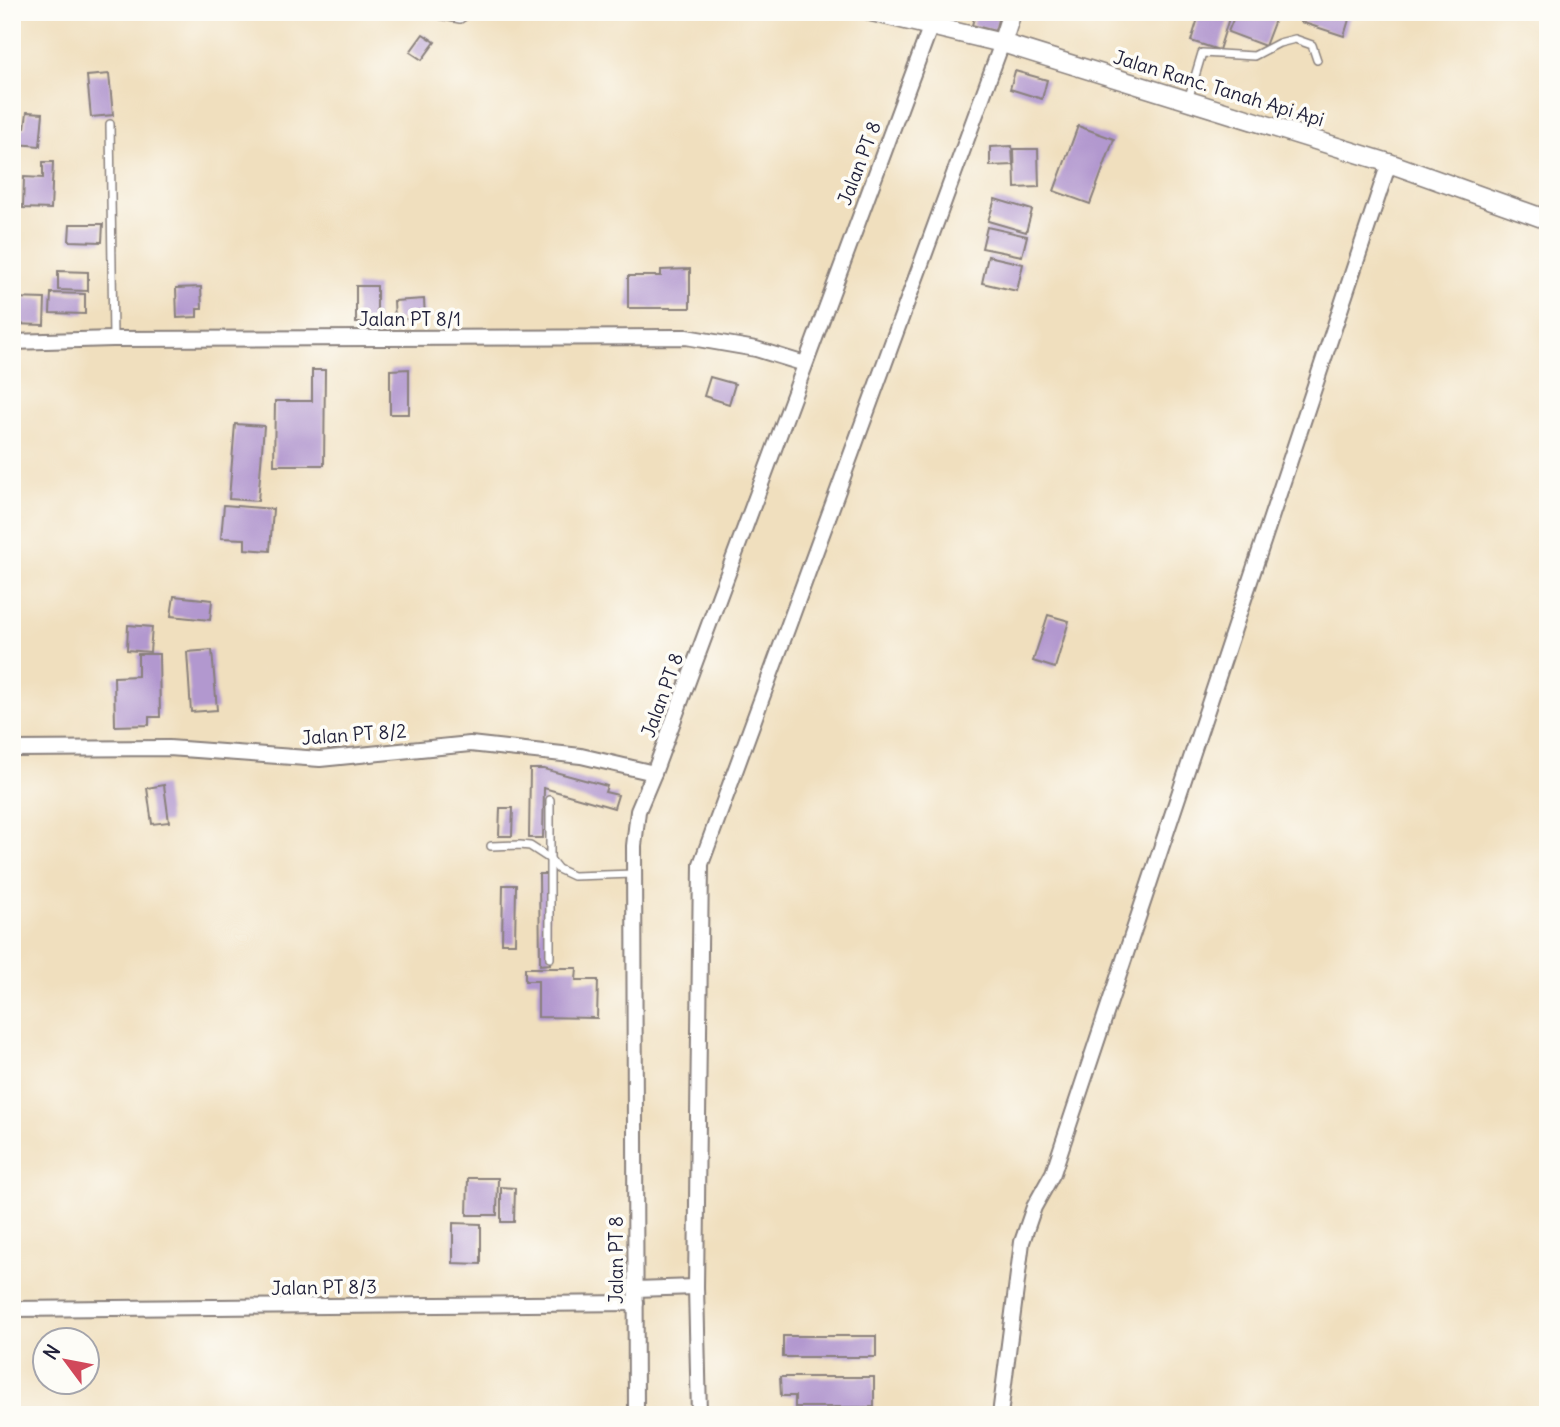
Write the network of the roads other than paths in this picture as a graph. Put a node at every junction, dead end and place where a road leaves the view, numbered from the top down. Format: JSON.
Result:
{"nodes":[{"id":1,"x":424,"y":12,"type":"edge"},
{"id":2,"x":467,"y":12,"type":"edge"},
{"id":3,"x":872,"y":12,"type":"edge"},
{"id":4,"x":1012,"y":12,"type":"edge"},
{"id":5,"x":931,"y":25,"type":"junction"},
{"id":6,"x":1002,"y":43,"type":"junction"},
{"id":7,"x":1317,"y":60,"type":"dead end"},
{"id":8,"x":1188,"y":101,"type":"junction"},
{"id":9,"x":110,"y":124,"type":"dead end"},
{"id":10,"x":12,"y":142,"type":"edge"},
{"id":11,"x":1388,"y":163,"type":"junction"},
{"id":12,"x":1548,"y":220,"type":"edge"},
{"id":13,"x":12,"y":288,"type":"edge"},
{"id":14,"x":113,"y":339,"type":"junction"},
{"id":15,"x":12,"y":342,"type":"edge"},
{"id":16,"x":805,"y":364,"type":"junction"},
{"id":17,"x":12,"y":749,"type":"edge"},
{"id":18,"x":654,"y":773,"type":"junction"},
{"id":19,"x":550,"y":800,"type":"dead end"},
{"id":20,"x":491,"y":846,"type":"dead end"},
{"id":21,"x":550,"y":859,"type":"junction"},
{"id":22,"x":634,"y":874,"type":"junction"},
{"id":23,"x":550,"y":958,"type":"dead end"},
{"id":24,"x":688,"y":1288,"type":"junction"},
{"id":25,"x":641,"y":1294,"type":"junction"},
{"id":26,"x":12,"y":1309,"type":"edge"},
{"id":27,"x":636,"y":1415,"type":"edge"},
{"id":28,"x":699,"y":1415,"type":"edge"},
{"id":29,"x":1000,"y":1415,"type":"edge"}],
"edges":[{"from":1,"to":2,"type":"lane"},
{"from":3,"to":5,"type":"street","name":"Jalan Ranc. Tanah Api Api"},
{"from":4,"to":6,"type":"street"},
{"from":5,"to":6,"type":"street","name":"Jalan Ranc. Tanah Api Api"},
{"from":5,"to":16,"type":"street","name":"Jalan PT 8"},
{"from":6,"to":8,"type":"street","name":"Jalan Ranc. Tanah Api Api"},
{"from":6,"to":24,"type":"street"},
{"from":7,"to":8,"type":"lane"},
{"from":8,"to":11,"type":"street","name":"Jalan Ranc. Tanah Api Api"},
{"from":9,"to":14,"type":"lane"},
{"from":10,"to":13,"type":"lane"},
{"from":11,"to":12,"type":"street","name":"Jalan Ranc. Tanah Api Api"},
{"from":11,"to":29,"type":"street"},
{"from":14,"to":15,"type":"street","name":"Jalan PT 8/1"},
{"from":14,"to":16,"type":"street","name":"Jalan PT 8/1"},
{"from":16,"to":18,"type":"street","name":"Jalan PT 8"},
{"from":17,"to":18,"type":"street","name":"Jalan PT 8/2"},
{"from":18,"to":22,"type":"street","name":"Jalan PT 8"},
{"from":19,"to":21,"type":"lane"},
{"from":20,"to":21,"type":"lane"},
{"from":21,"to":22,"type":"lane"},
{"from":21,"to":23,"type":"lane"},
{"from":22,"to":25,"type":"street","name":"Jalan PT 8"},
{"from":24,"to":25,"type":"street","name":"Jalan PT 8/3"},
{"from":24,"to":28,"type":"street"},
{"from":25,"to":26,"type":"street","name":"Jalan PT 8/3"},
{"from":25,"to":27,"type":"street","name":"Jalan PT 8"}]}
